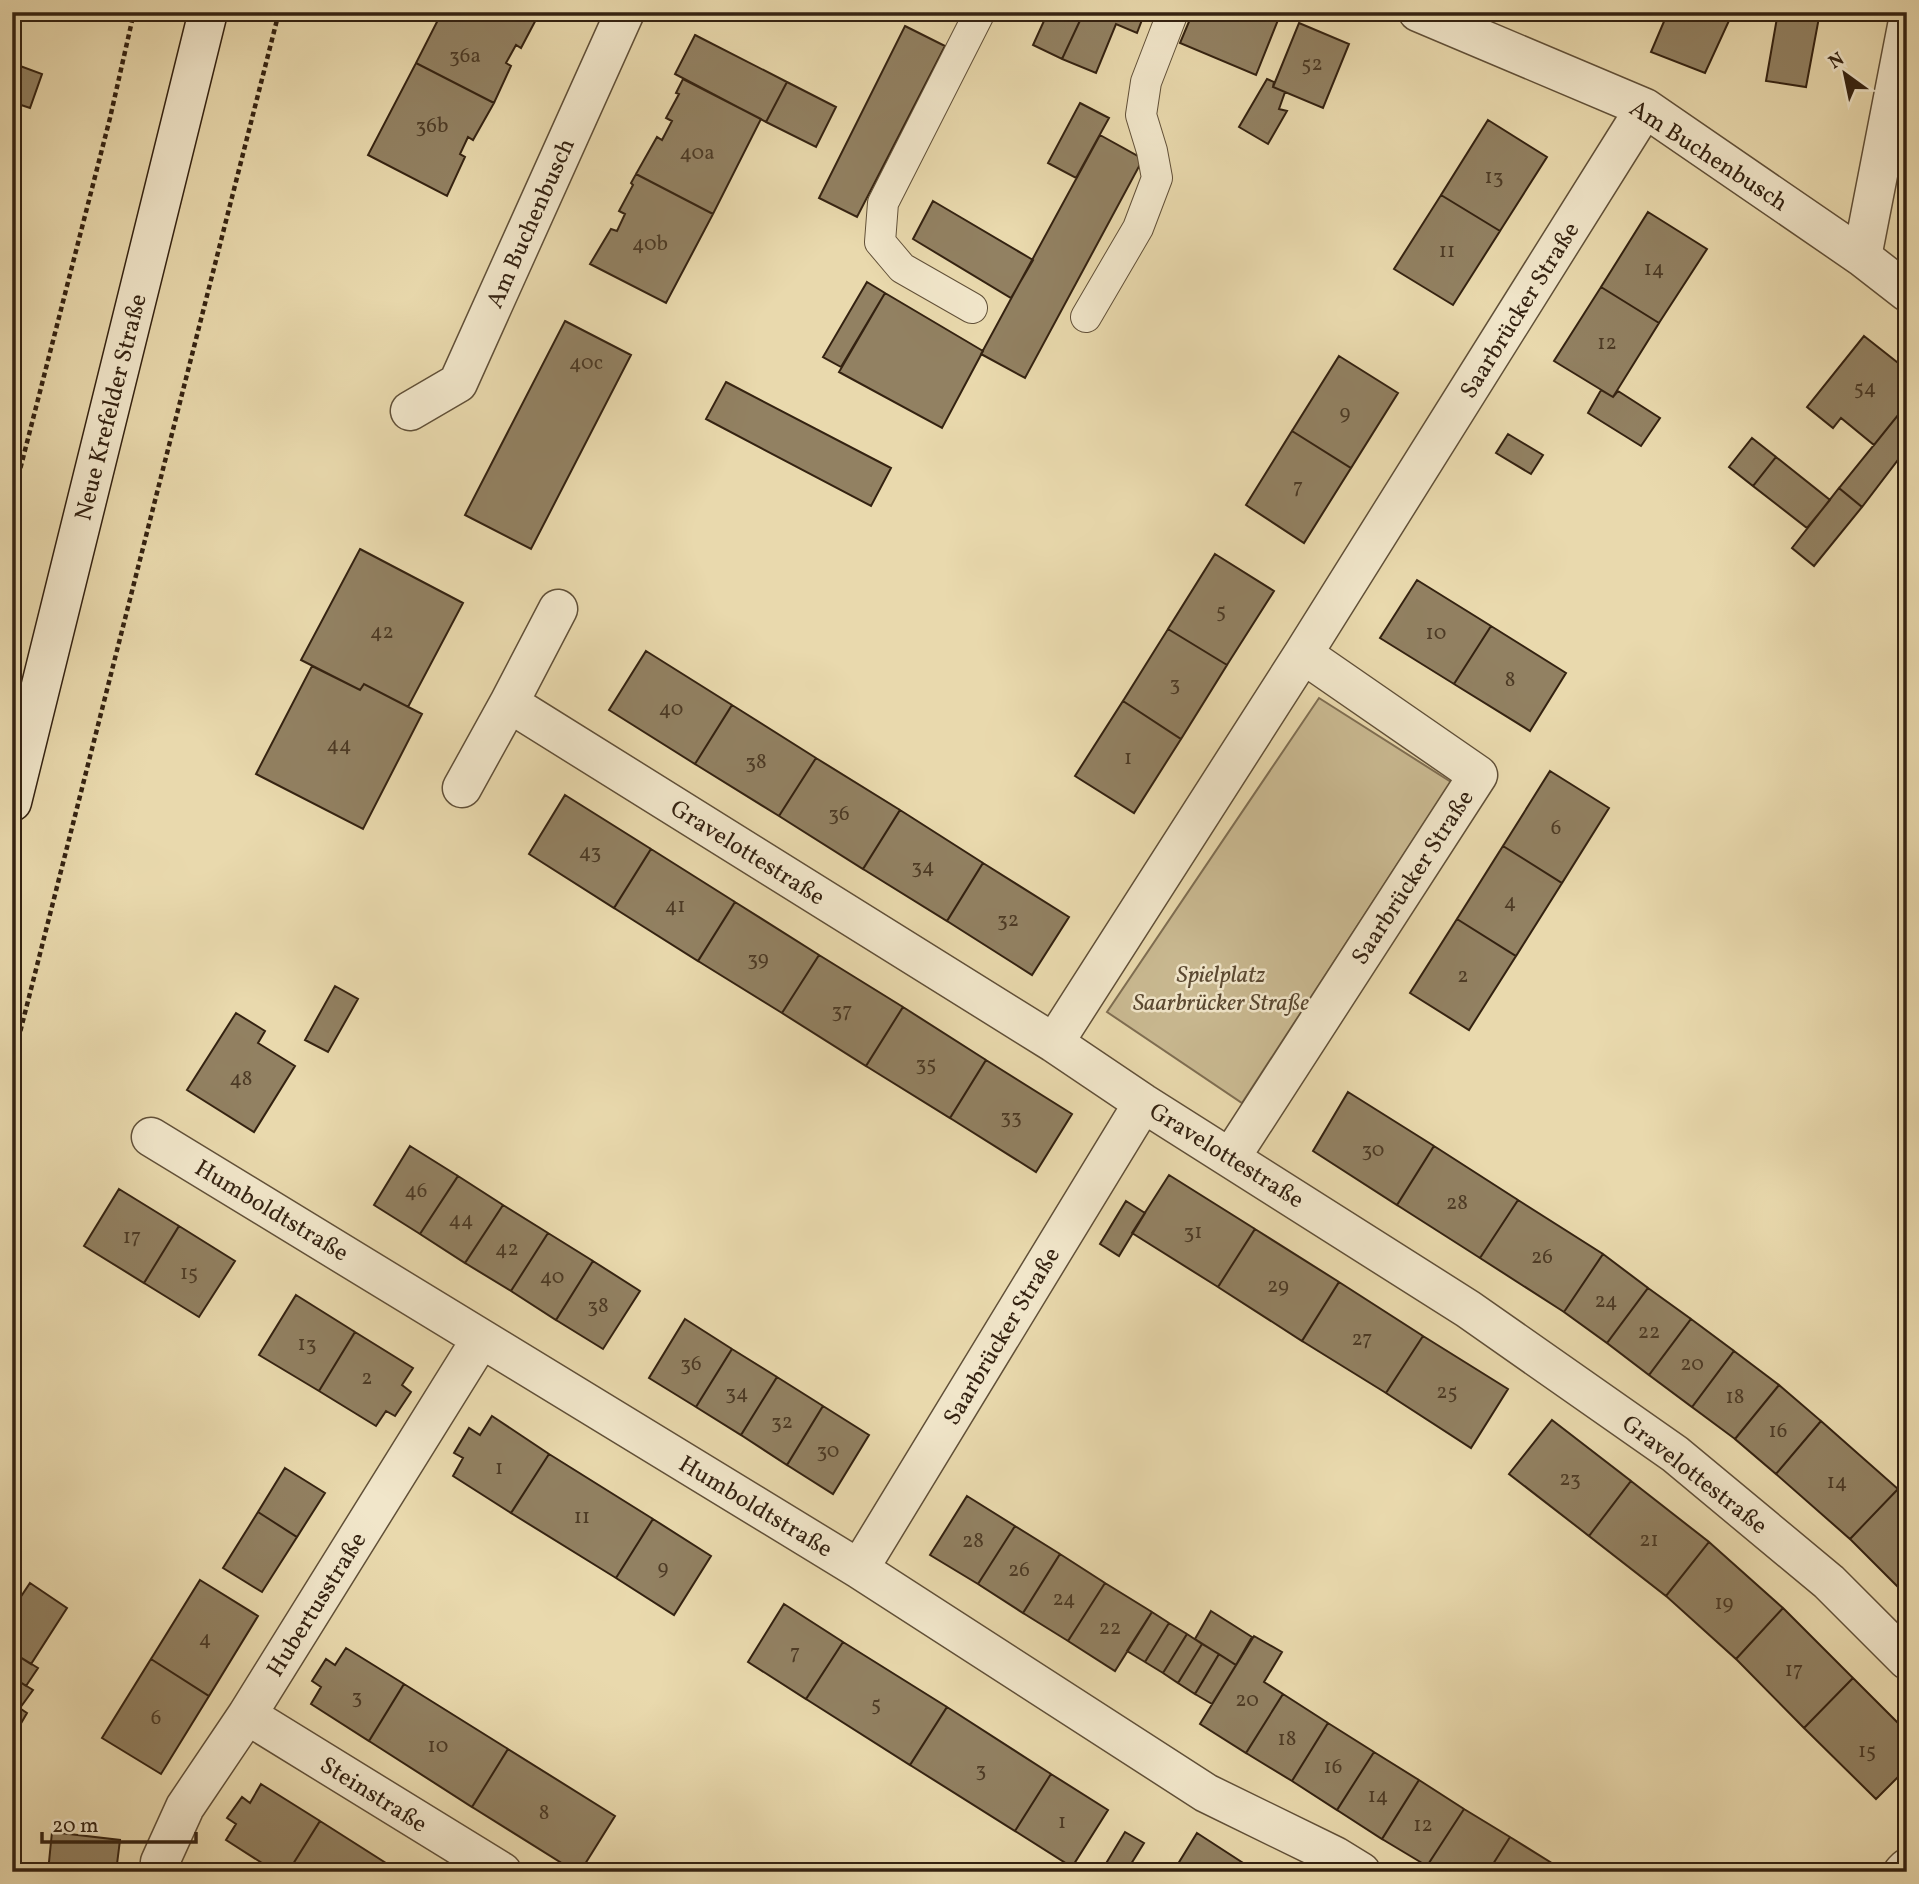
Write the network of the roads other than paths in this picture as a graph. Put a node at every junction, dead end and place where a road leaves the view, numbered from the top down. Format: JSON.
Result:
{"nodes":[{"id":1,"x":208,"y":12,"type":"edge"},
{"id":2,"x":625,"y":12,"type":"edge"},
{"id":3,"x":980,"y":12,"type":"edge"},
{"id":4,"x":1174,"y":12,"type":"edge"},
{"id":5,"x":1418,"y":12,"type":"edge"},
{"id":6,"x":1907,"y":26,"type":"edge"},
{"id":7,"x":1645,"y":108,"type":"junction"},
{"id":8,"x":1862,"y":257,"type":"junction"},
{"id":9,"x":1907,"y":292,"type":"edge"},
{"id":10,"x":972,"y":308,"type":"dead end"},
{"id":11,"x":1086,"y":317,"type":"dead end"},
{"id":12,"x":410,"y":411,"type":"dead end"},
{"id":13,"x":558,"y":609,"type":"dead end"},
{"id":14,"x":1303,"y":654,"type":"junction"},
{"id":15,"x":509,"y":703,"type":"junction"},
{"id":16,"x":462,"y":788,"type":"dead end"},
{"id":17,"x":12,"y":802,"type":"edge"},
{"id":18,"x":1055,"y":1043,"type":"junction"},
{"id":19,"x":1143,"y":1103,"type":"junction"},
{"id":20,"x":151,"y":1137,"type":"dead end"},
{"id":21,"x":1231,"y":1157,"type":"junction"},
{"id":22,"x":481,"y":1339,"type":"junction"},
{"id":23,"x":859,"y":1569,"type":"junction"},
{"id":24,"x":1907,"y":1660,"type":"edge"},
{"id":25,"x":247,"y":1715,"type":"junction"},
{"id":26,"x":1341,"y":1867,"type":"edge"},
{"id":27,"x":159,"y":1872,"type":"edge"},
{"id":28,"x":502,"y":1872,"type":"edge"}],
"edges":[{"from":1,"to":17,"type":"street","name":"Neue Krefelder Straße"},
{"from":2,"to":12,"type":"street","name":"Am Buchenbusch"},
{"from":3,"to":10,"type":"lane"},
{"from":4,"to":11,"type":"lane"},
{"from":5,"to":7,"type":"street","name":"Am Buchenbusch"},
{"from":6,"to":8,"type":"street"},
{"from":7,"to":8,"type":"street","name":"Am Buchenbusch"},
{"from":7,"to":14,"type":"street","name":"Saarbrücker Straße"},
{"from":8,"to":9,"type":"street","name":"Am Buchenbusch"},
{"from":13,"to":15,"type":"street"},
{"from":14,"to":18,"type":"street","name":"Saarbrücker Straße"},
{"from":14,"to":21,"type":"street","name":"Saarbrücker Straße"},
{"from":15,"to":16,"type":"street"},
{"from":15,"to":18,"type":"street","name":"Gravelottestraße"},
{"from":18,"to":19,"type":"street","name":"Gravelottestraße"},
{"from":19,"to":21,"type":"street","name":"Gravelottestraße"},
{"from":19,"to":23,"type":"street","name":"Saarbrücker Straße"},
{"from":20,"to":22,"type":"street","name":"Humboldtstraße"},
{"from":21,"to":24,"type":"street","name":"Gravelottestraße"},
{"from":22,"to":23,"type":"street","name":"Humboldtstraße"},
{"from":22,"to":25,"type":"street","name":"Hubertusstraße"},
{"from":23,"to":26,"type":"street","name":"Humboldtstraße"},
{"from":25,"to":27,"type":"street","name":"Hubertusstraße"},
{"from":25,"to":28,"type":"street","name":"Steinstraße"}]}
